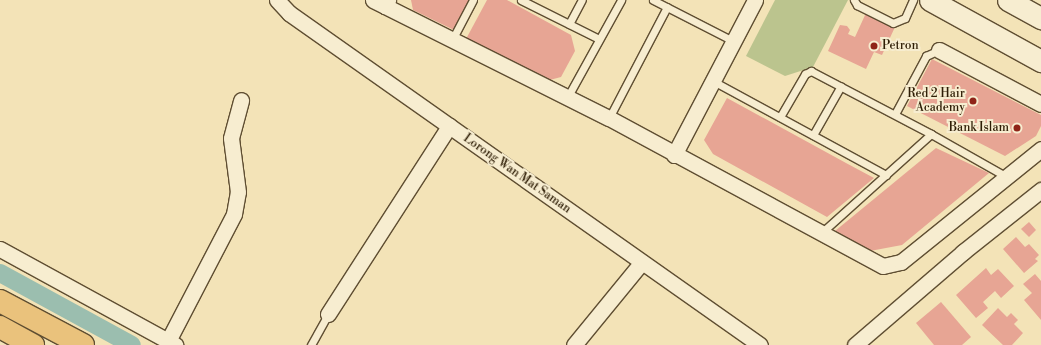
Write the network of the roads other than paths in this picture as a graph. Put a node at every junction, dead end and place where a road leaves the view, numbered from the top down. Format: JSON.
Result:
{"nodes":[{"id":1,"x":277,"y":0,"type":"edge"},
{"id":2,"x":473,"y":0,"type":"edge"},
{"id":3,"x":521,"y":0,"type":"edge"},
{"id":4,"x":582,"y":0,"type":"edge"},
{"id":5,"x":621,"y":0,"type":"edge"},
{"id":6,"x":653,"y":0,"type":"edge"},
{"id":7,"x":755,"y":0,"type":"edge"},
{"id":8,"x":854,"y":0,"type":"edge"},
{"id":9,"x":913,"y":0,"type":"edge"},
{"id":10,"x":930,"y":0,"type":"edge"},
{"id":11,"x":1008,"y":0,"type":"edge"},
{"id":12,"x":382,"y":2,"type":"edge"},
{"id":13,"x":667,"y":7,"type":"junction"},
{"id":14,"x":1041,"y":18,"type":"edge"},
{"id":15,"x":570,"y":24,"type":"junction"},
{"id":16,"x":599,"y":39,"type":"junction"},
{"id":17,"x":452,"y":40,"type":"junction"},
{"id":18,"x":733,"y":41,"type":"junction"},
{"id":19,"x":939,"y":50,"type":"joint"},
{"id":20,"x":1041,"y":61,"type":"edge"},
{"id":21,"x":713,"y":81,"type":"junction"},
{"id":22,"x":841,"y":86,"type":"junction"},
{"id":23,"x":567,"y":98,"type":"junction"},
{"id":24,"x":241,"y":100,"type":"dead end"},
{"id":25,"x":1041,"y":104,"type":"edge"},
{"id":26,"x":895,"y":114,"type":"junction"},
{"id":27,"x":780,"y":117,"type":"junction"},
{"id":28,"x":608,"y":118,"type":"junction"},
{"id":29,"x":449,"y":126,"type":"junction"},
{"id":30,"x":931,"y":134,"type":"junction"},
{"id":31,"x":813,"y":135,"type":"junction"},
{"id":32,"x":1041,"y":150,"type":"edge"},
{"id":33,"x":674,"y":154,"type":"junction"},
{"id":34,"x":886,"y":175,"type":"junction"},
{"id":35,"x":1007,"y":177,"type":"junction"},
{"id":36,"x":1041,"y":190,"type":"edge"},
{"id":37,"x":820,"y":234,"type":"junction"},
{"id":38,"x":0,"y":249,"type":"edge"},
{"id":39,"x":642,"y":262,"type":"junction"},
{"id":40,"x":0,"y":301,"type":"edge"},
{"id":41,"x":328,"y":314,"type":"joint"},
{"id":42,"x":0,"y":327,"type":"edge"},
{"id":43,"x":24,"y":343,"type":"edge"},
{"id":44,"x":171,"y":343,"type":"edge"},
{"id":45,"x":83,"y":345,"type":"edge"},
{"id":46,"x":311,"y":345,"type":"edge"},
{"id":47,"x":574,"y":345,"type":"edge"},
{"id":48,"x":760,"y":345,"type":"edge"},
{"id":49,"x":855,"y":345,"type":"edge"}],
"edges":[{"from":1,"to":29,"type":"street","name":"Lorong Wan Mat Saman"},
{"from":2,"to":17,"type":"lane"},
{"from":3,"to":15,"type":"lane"},
{"from":4,"to":15,"type":"lane"},
{"from":5,"to":16,"type":"lane"},
{"from":6,"to":13,"type":"lane"},
{"from":7,"to":18,"type":"street"},
{"from":8,"to":9,"type":"lane"},
{"from":10,"to":20,"type":"main road"},
{"from":11,"to":14,"type":"main road"},
{"from":12,"to":17,"type":"street"},
{"from":13,"to":18,"type":"lane"},
{"from":13,"to":28,"type":"lane"},
{"from":15,"to":16,"type":"lane"},
{"from":16,"to":23,"type":"lane"},
{"from":17,"to":23,"type":"street"},
{"from":18,"to":21,"type":"street"},
{"from":19,"to":25,"type":"street"},
{"from":19,"to":26,"type":"lane"},
{"from":21,"to":27,"type":"lane"},
{"from":21,"to":33,"type":"street"},
{"from":22,"to":26,"type":"lane"},
{"from":22,"to":27,"type":"lane"},
{"from":22,"to":31,"type":"lane"},
{"from":23,"to":28,"type":"street"},
{"from":24,"to":44,"type":"street"},
{"from":26,"to":30,"type":"lane"},
{"from":27,"to":31,"type":"lane"},
{"from":28,"to":33,"type":"street"},
{"from":29,"to":39,"type":"street","name":"Lorong Wan Mat Saman"},
{"from":29,"to":41,"type":"street"},
{"from":30,"to":34,"type":"lane"},
{"from":30,"to":35,"type":"lane"},
{"from":31,"to":34,"type":"lane"},
{"from":32,"to":35,"type":"street"},
{"from":33,"to":37,"type":"street"},
{"from":34,"to":37,"type":"lane"},
{"from":35,"to":37,"type":"street"},
{"from":36,"to":49,"type":"street"},
{"from":38,"to":44,"type":"street"},
{"from":39,"to":47,"type":"street"},
{"from":39,"to":48,"type":"street","name":"Lorong Wan Mat Saman"},
{"from":40,"to":45,"type":"main road"},
{"from":41,"to":46,"type":"lane"},
{"from":42,"to":43,"type":"main road"}]}
